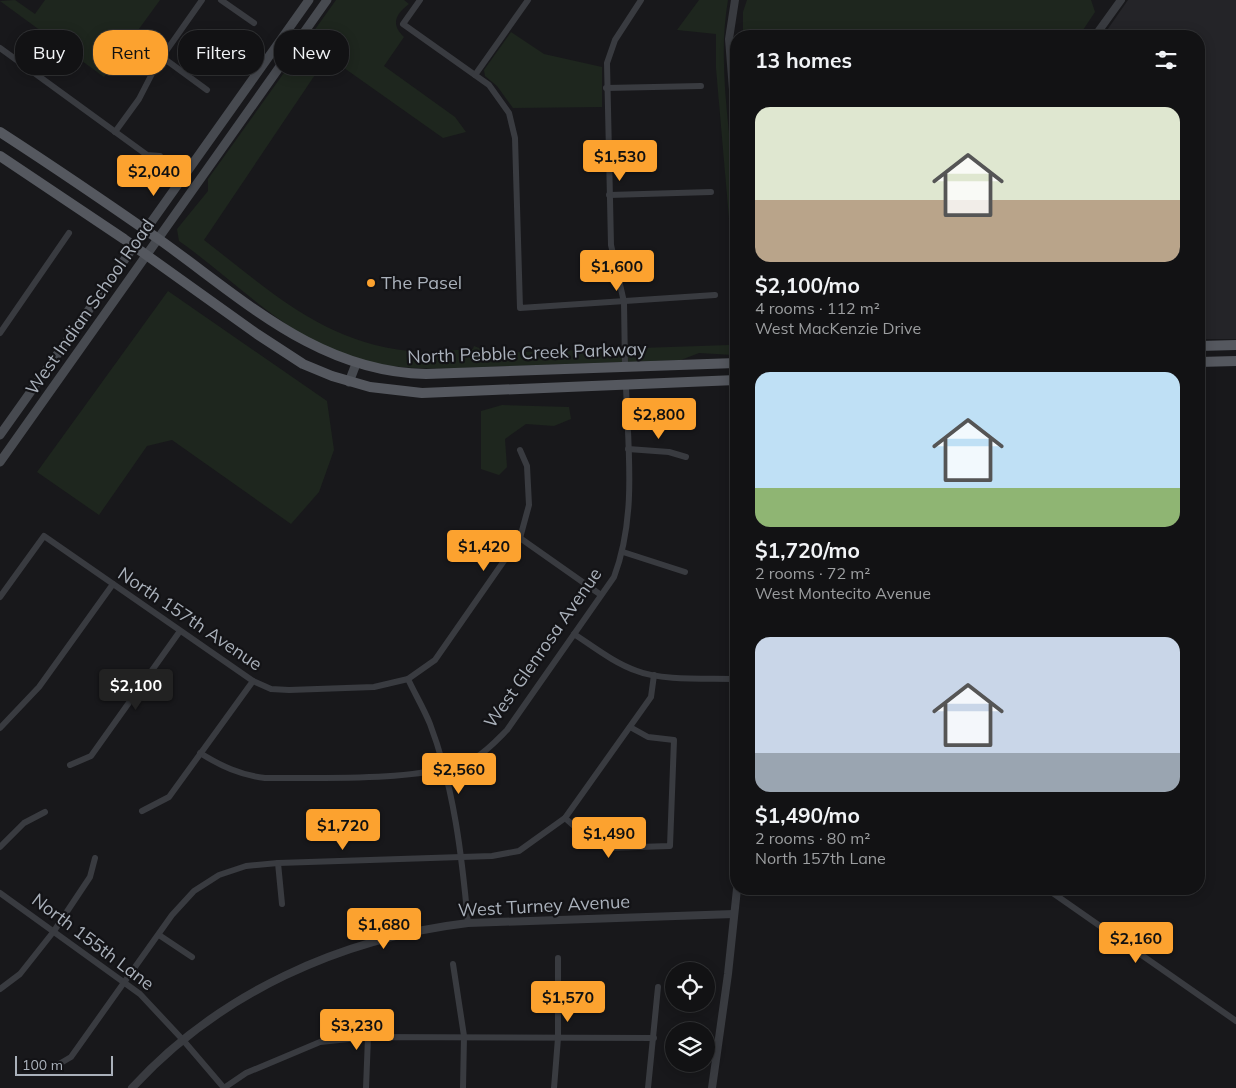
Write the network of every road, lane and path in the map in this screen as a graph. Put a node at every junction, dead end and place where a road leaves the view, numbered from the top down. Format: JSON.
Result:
{"nodes":[{"id":1,"x":202,"y":0,"type":"edge"},
{"id":2,"x":221,"y":0,"type":"edge"},
{"id":3,"x":309,"y":0,"type":"edge"},
{"id":4,"x":327,"y":0,"type":"edge"},
{"id":5,"x":420,"y":0,"type":"edge"},
{"id":6,"x":528,"y":0,"type":"edge"},
{"id":7,"x":641,"y":0,"type":"edge"},
{"id":8,"x":735,"y":0,"type":"edge"},
{"id":9,"x":1121,"y":0,"type":"edge"},
{"id":10,"x":254,"y":23,"type":"dead end"},
{"id":11,"x":730,"y":30,"type":"edge"},
{"id":12,"x":1099,"y":30,"type":"edge"},
{"id":13,"x":730,"y":32,"type":"edge"},
{"id":14,"x":0,"y":48,"type":"edge"},
{"id":15,"x":168,"y":48,"type":"edge"},
{"id":16,"x":730,"y":52,"type":"edge"},
{"id":17,"x":168,"y":61,"type":"edge"},
{"id":18,"x":152,"y":75,"type":"edge"},
{"id":19,"x":475,"y":75,"type":"junction"},
{"id":20,"x":701,"y":86,"type":"dead end"},
{"id":21,"x":606,"y":88,"type":"junction"},
{"id":22,"x":207,"y":90,"type":"dead end"},
{"id":23,"x":0,"y":132,"type":"edge"},
{"id":24,"x":115,"y":132,"type":"junction"},
{"id":25,"x":0,"y":156,"type":"edge"},
{"id":26,"x":160,"y":156,"type":"dead end"},
{"id":27,"x":711,"y":192,"type":"dead end"},
{"id":28,"x":609,"y":194,"type":"junction"},
{"id":29,"x":145,"y":230,"type":"junction"},
{"id":30,"x":69,"y":233,"type":"dead end"},
{"id":31,"x":158,"y":239,"type":"junction"},
{"id":32,"x":134,"y":246,"type":"junction"},
{"id":33,"x":146,"y":255,"type":"junction"},
{"id":34,"x":715,"y":295,"type":"dead end"},
{"id":35,"x":624,"y":302,"type":"junction"},
{"id":36,"x":1,"y":330,"type":"edge"},
{"id":37,"x":1236,"y":345,"type":"edge"},
{"id":38,"x":1205,"y":346,"type":"edge"},
{"id":39,"x":1236,"y":361,"type":"edge"},
{"id":40,"x":1205,"y":362,"type":"edge"},
{"id":41,"x":356,"y":364,"type":"junction"},
{"id":42,"x":730,"y":364,"type":"edge"},
{"id":43,"x":625,"y":366,"type":"junction"},
{"id":44,"x":730,"y":380,"type":"edge"},
{"id":45,"x":349,"y":382,"type":"junction"},
{"id":46,"x":626,"y":386,"type":"junction"},
{"id":47,"x":0,"y":435,"type":"edge"},
{"id":48,"x":628,"y":449,"type":"junction"},
{"id":49,"x":520,"y":450,"type":"dead end"},
{"id":50,"x":686,"y":457,"type":"dead end"},
{"id":51,"x":0,"y":462,"type":"edge"},
{"id":52,"x":520,"y":538,"type":"junction"},
{"id":53,"x":623,"y":552,"type":"junction"},
{"id":54,"x":685,"y":572,"type":"dead end"},
{"id":55,"x":113,"y":584,"type":"junction"},
{"id":56,"x":601,"y":595,"type":"junction"},
{"id":57,"x":0,"y":597,"type":"edge"},
{"id":58,"x":180,"y":631,"type":"junction"},
{"id":59,"x":574,"y":634,"type":"junction"},
{"id":60,"x":654,"y":675,"type":"junction"},
{"id":61,"x":408,"y":679,"type":"junction"},
{"id":62,"x":730,"y":679,"type":"edge"},
{"id":63,"x":253,"y":682,"type":"junction"},
{"id":64,"x":630,"y":727,"type":"junction"},
{"id":65,"x":0,"y":728,"type":"edge"},
{"id":66,"x":200,"y":753,"type":"junction"},
{"id":67,"x":70,"y":765,"type":"dead end"},
{"id":68,"x":443,"y":769,"type":"junction"},
{"id":69,"x":142,"y":811,"type":"dead end"},
{"id":70,"x":45,"y":812,"type":"dead end"},
{"id":71,"x":565,"y":818,"type":"junction"},
{"id":72,"x":0,"y":847,"type":"edge"},
{"id":73,"x":462,"y":857,"type":"junction"},
{"id":74,"x":95,"y":858,"type":"dead end"},
{"id":75,"x":278,"y":863,"type":"junction"},
{"id":76,"x":0,"y":892,"type":"edge"},
{"id":77,"x":736,"y":895,"type":"edge"},
{"id":78,"x":1056,"y":895,"type":"edge"},
{"id":79,"x":282,"y":904,"type":"dead end"},
{"id":80,"x":734,"y":914,"type":"junction"},
{"id":81,"x":468,"y":923,"type":"junction"},
{"id":82,"x":54,"y":931,"type":"junction"},
{"id":83,"x":159,"y":935,"type":"junction"},
{"id":84,"x":192,"y":957,"type":"dead end"},
{"id":85,"x":558,"y":958,"type":"dead end"},
{"id":86,"x":453,"y":964,"type":"dead end"},
{"id":87,"x":126,"y":982,"type":"junction"},
{"id":88,"x":658,"y":988,"type":"dead end"},
{"id":89,"x":0,"y":989,"type":"edge"},
{"id":90,"x":366,"y":1014,"type":"dead end"},
{"id":91,"x":1236,"y":1021,"type":"edge"},
{"id":92,"x":368,"y":1036,"type":"junction"},
{"id":93,"x":464,"y":1036,"type":"junction"},
{"id":94,"x":558,"y":1038,"type":"junction"},
{"id":95,"x":654,"y":1038,"type":"junction"},
{"id":96,"x":184,"y":1040,"type":"junction"},
{"id":97,"x":54,"y":1067,"type":"dead end"},
{"id":98,"x":132,"y":1088,"type":"edge"},
{"id":99,"x":224,"y":1088,"type":"edge"},
{"id":100,"x":366,"y":1088,"type":"edge"},
{"id":101,"x":463,"y":1088,"type":"edge"},
{"id":102,"x":554,"y":1088,"type":"edge"},
{"id":103,"x":648,"y":1088,"type":"edge"},
{"id":104,"x":712,"y":1088,"type":"edge"}],
"edges":[{"from":1,"to":15,"type":"street"},
{"from":2,"to":10,"type":"street"},
{"from":3,"to":29,"type":"main road","name":"West Indian School Road"},
{"from":4,"to":31,"type":"main road","name":"West Indian School Road"},
{"from":5,"to":19,"type":"street"},
{"from":6,"to":19,"type":"street"},
{"from":7,"to":21,"type":"street"},
{"from":8,"to":11,"type":"street"},
{"from":9,"to":12,"type":"street"},
{"from":13,"to":16,"type":"street"},
{"from":14,"to":24,"type":"street"},
{"from":17,"to":22,"type":"street"},
{"from":18,"to":24,"type":"street"},
{"from":19,"to":35,"type":"street"},
{"from":20,"to":21,"type":"street"},
{"from":21,"to":28,"type":"street"},
{"from":23,"to":29,"type":"main road","name":"North Pebble Creek Parkway"},
{"from":24,"to":26,"type":"street"},
{"from":25,"to":32,"type":"main road","name":"North Pebble Creek Parkway"},
{"from":27,"to":28,"type":"street"},
{"from":28,"to":35,"type":"street"},
{"from":29,"to":31,"type":"main road","name":"North Pebble Creek Parkway"},
{"from":29,"to":32,"type":"main road","name":"West Indian School Road"},
{"from":30,"to":36,"type":"street"},
{"from":31,"to":33,"type":"main road","name":"West Indian School Road"},
{"from":31,"to":41,"type":"main road","name":"North Pebble Creek Parkway"},
{"from":32,"to":33,"type":"main road","name":"North Pebble Creek Parkway"},
{"from":32,"to":47,"type":"main road","name":"West Indian School Road"},
{"from":33,"to":45,"type":"main road","name":"North Pebble Creek Parkway"},
{"from":33,"to":51,"type":"main road","name":"West Indian School Road"},
{"from":34,"to":35,"type":"street"},
{"from":35,"to":43,"type":"street"},
{"from":37,"to":38,"type":"main road"},
{"from":39,"to":40,"type":"main road"},
{"from":41,"to":43,"type":"main road","name":"North Pebble Creek Parkway"},
{"from":41,"to":45,"type":"main road"},
{"from":42,"to":43,"type":"main road","name":"North Pebble Creek Parkway"},
{"from":44,"to":46,"type":"main road","name":"North Pebble Creek Parkway"},
{"from":45,"to":46,"type":"main road","name":"North Pebble Creek Parkway"},
{"from":46,"to":48,"type":"street","name":"West Glenrosa Avenue"},
{"from":48,"to":50,"type":"street"},
{"from":48,"to":53,"type":"street","name":"West Glenrosa Avenue"},
{"from":49,"to":52,"type":"street"},
{"from":52,"to":56,"type":"street"},
{"from":52,"to":61,"type":"street"},
{"from":53,"to":54,"type":"street"},
{"from":53,"to":56,"type":"street","name":"West Glenrosa Avenue"},
{"from":55,"to":57,"type":"street","name":"North 157th Avenue"},
{"from":55,"to":58,"type":"street","name":"North 157th Avenue"},
{"from":55,"to":65,"type":"street"},
{"from":56,"to":59,"type":"street","name":"West Glenrosa Avenue"},
{"from":58,"to":63,"type":"street","name":"North 157th Avenue"},
{"from":58,"to":67,"type":"street"},
{"from":59,"to":60,"type":"street"},
{"from":59,"to":68,"type":"street","name":"West Glenrosa Avenue"},
{"from":60,"to":62,"type":"street"},
{"from":60,"to":64,"type":"street"},
{"from":61,"to":63,"type":"street","name":"North 157th Avenue"},
{"from":61,"to":68,"type":"street"},
{"from":63,"to":66,"type":"street"},
{"from":64,"to":71,"type":"street"},
{"from":64,"to":71,"type":"street"},
{"from":66,"to":68,"type":"street","name":"West Glenrosa Avenue"},
{"from":66,"to":69,"type":"street"},
{"from":68,"to":73,"type":"street"},
{"from":70,"to":72,"type":"street"},
{"from":71,"to":73,"type":"street"},
{"from":73,"to":75,"type":"street"},
{"from":73,"to":81,"type":"street"},
{"from":74,"to":82,"type":"street"},
{"from":75,"to":79,"type":"street"},
{"from":75,"to":83,"type":"street"},
{"from":76,"to":82,"type":"street","name":"North 155th Lane"},
{"from":77,"to":80,"type":"street"},
{"from":78,"to":91,"type":"street"},
{"from":80,"to":81,"type":"street","name":"West Turney Avenue"},
{"from":80,"to":104,"type":"street"},
{"from":81,"to":96,"type":"street","name":"West Turney Avenue"},
{"from":82,"to":87,"type":"street","name":"North 155th Lane"},
{"from":82,"to":89,"type":"street"},
{"from":83,"to":84,"type":"street"},
{"from":83,"to":87,"type":"street"},
{"from":85,"to":94,"type":"street"},
{"from":86,"to":93,"type":"street"},
{"from":87,"to":96,"type":"street","name":"North 155th Lane"},
{"from":87,"to":97,"type":"street"},
{"from":88,"to":95,"type":"street"},
{"from":90,"to":92,"type":"street"},
{"from":92,"to":93,"type":"street"},
{"from":92,"to":99,"type":"street"},
{"from":92,"to":100,"type":"street"},
{"from":93,"to":94,"type":"street"},
{"from":93,"to":101,"type":"street"},
{"from":94,"to":95,"type":"street"},
{"from":94,"to":102,"type":"street"},
{"from":95,"to":103,"type":"street"},
{"from":96,"to":98,"type":"street","name":"West Turney Avenue"},
{"from":96,"to":99,"type":"street","name":"North 155th Lane"}]}
